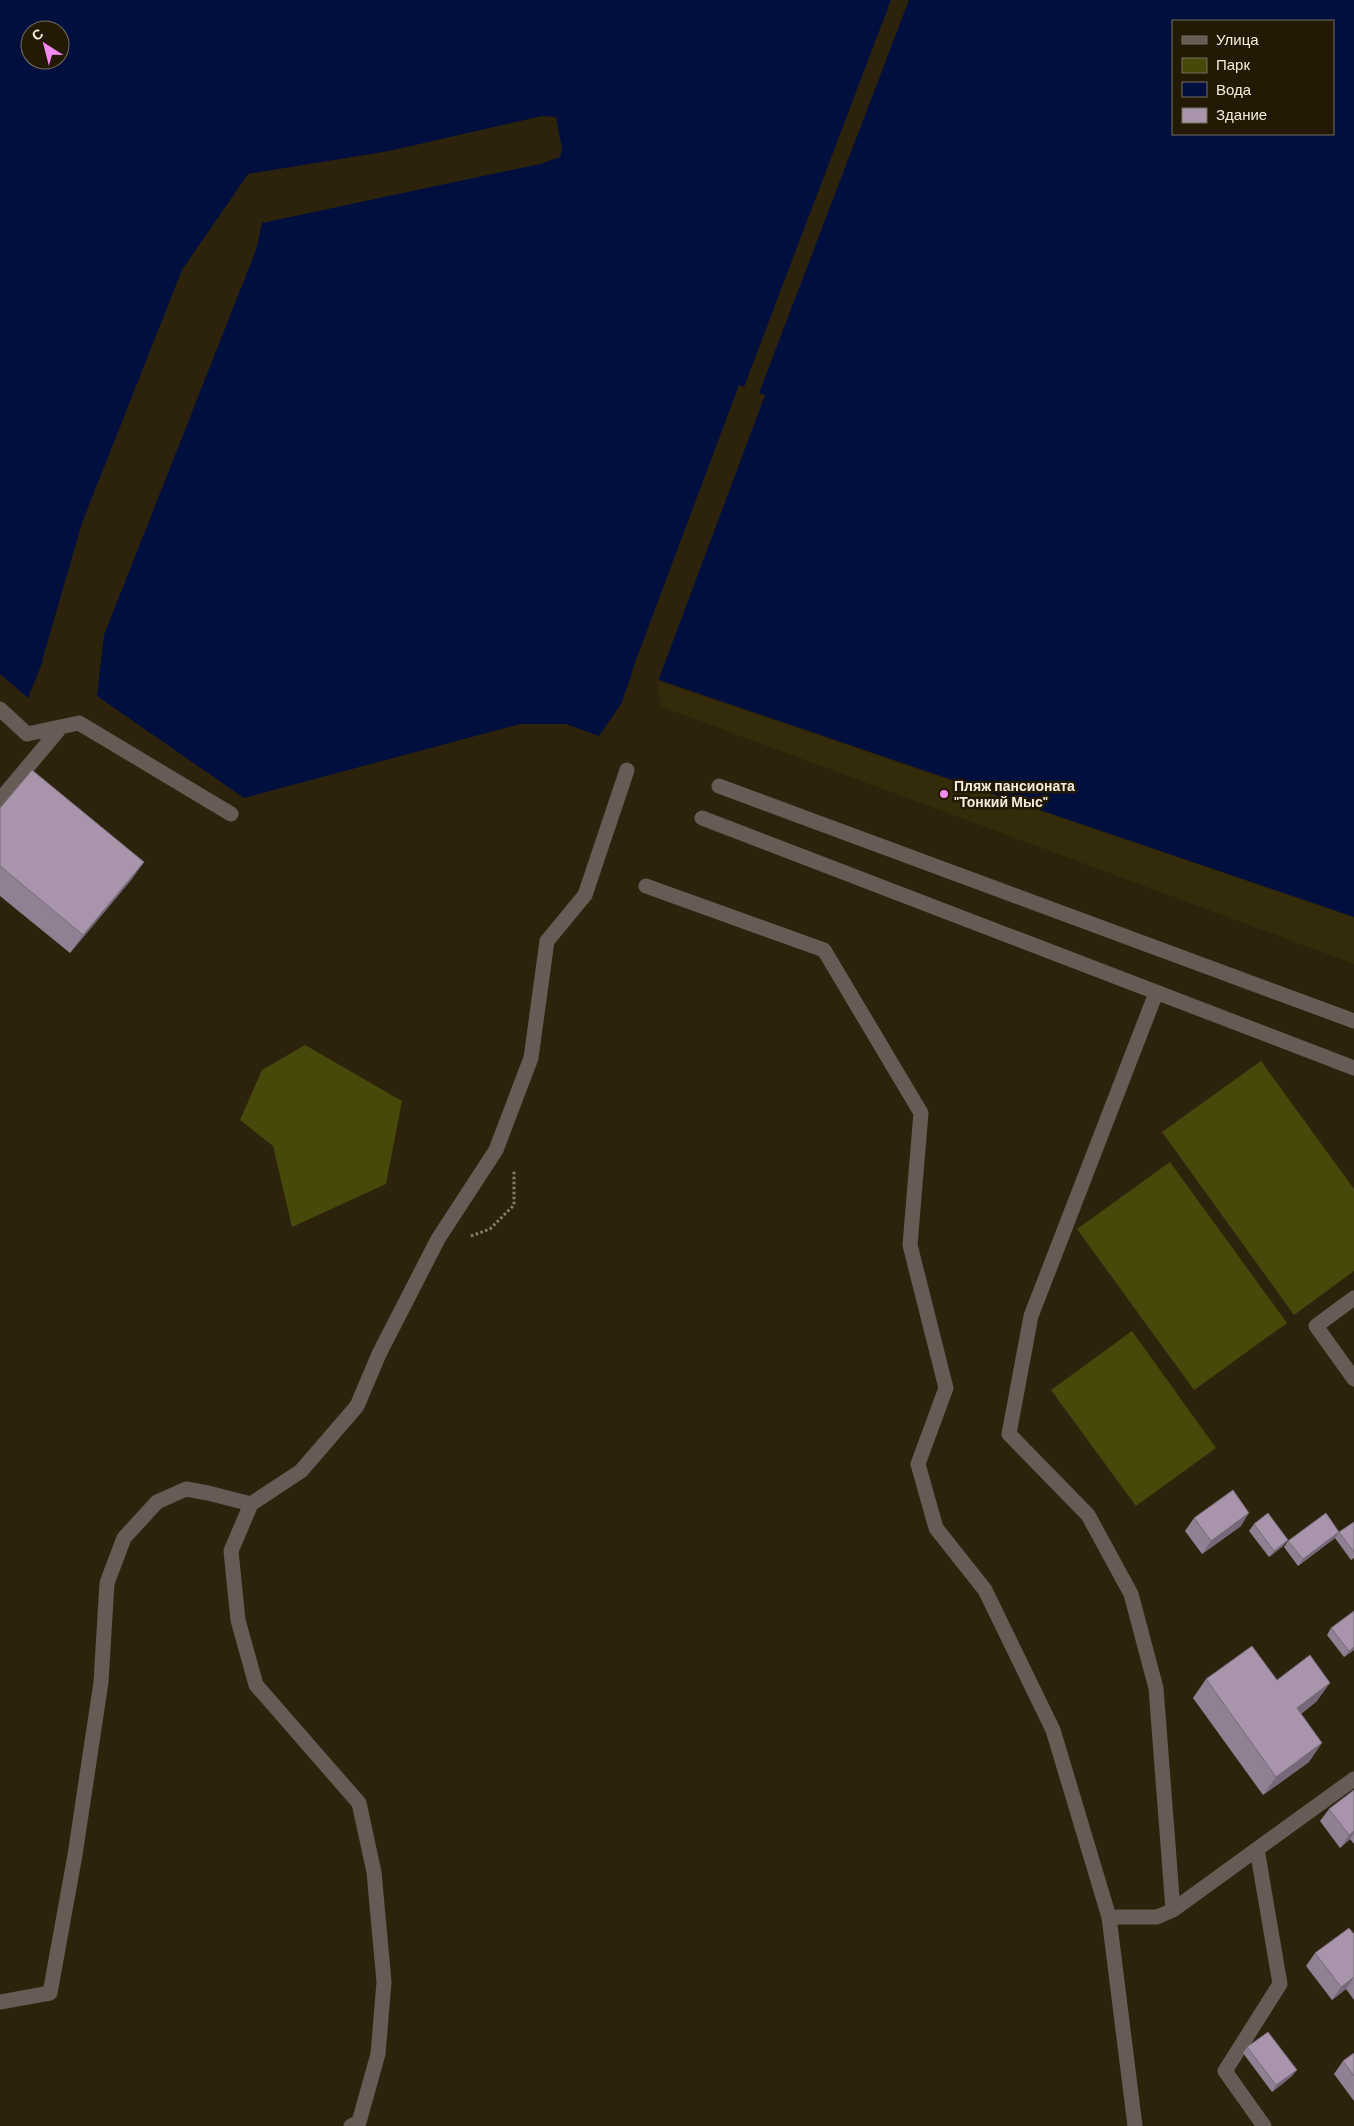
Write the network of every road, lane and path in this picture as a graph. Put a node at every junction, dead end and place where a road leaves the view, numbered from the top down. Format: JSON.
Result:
{"nodes":[{"id":1,"x":0,"y":709,"type":"edge"},
{"id":2,"x":61,"y":727,"type":"junction"},
{"id":3,"x":627,"y":770,"type":"dead end"},
{"id":4,"x":719,"y":786,"type":"dead end"},
{"id":5,"x":0,"y":800,"type":"edge"},
{"id":6,"x":231,"y":814,"type":"dead end"},
{"id":7,"x":702,"y":818,"type":"dead end"},
{"id":8,"x":646,"y":886,"type":"dead end"},
{"id":9,"x":1156,"y":993,"type":"junction"},
{"id":10,"x":1354,"y":1021,"type":"edge"},
{"id":11,"x":1354,"y":1068,"type":"edge"},
{"id":12,"x":1354,"y":1298,"type":"edge"},
{"id":13,"x":1354,"y":1379,"type":"edge"},
{"id":14,"x":252,"y":1504,"type":"junction"},
{"id":15,"x":1354,"y":1779,"type":"edge"},
{"id":16,"x":1257,"y":1849,"type":"junction"},
{"id":17,"x":1173,"y":1910,"type":"junction"},
{"id":18,"x":1109,"y":1917,"type":"junction"},
{"id":19,"x":0,"y":2002,"type":"edge"},
{"id":20,"x":358,"y":2125,"type":"edge"},
{"id":21,"x":1135,"y":2126,"type":"edge"},
{"id":22,"x":1264,"y":2126,"type":"edge"}],
"edges":[{"from":1,"to":2,"type":"lane"},
{"from":2,"to":5,"type":"lane"},
{"from":2,"to":6,"type":"lane"},
{"from":3,"to":14,"type":"lane"},
{"from":4,"to":10,"type":"lane"},
{"from":7,"to":9,"type":"lane"},
{"from":8,"to":18,"type":"lane"},
{"from":9,"to":11,"type":"lane"},
{"from":9,"to":17,"type":"lane"},
{"from":12,"to":13,"type":"lane"},
{"from":14,"to":19,"type":"lane"},
{"from":14,"to":20,"type":"lane"},
{"from":15,"to":16,"type":"lane"},
{"from":16,"to":17,"type":"lane"},
{"from":16,"to":22,"type":"lane"},
{"from":17,"to":18,"type":"lane"},
{"from":18,"to":21,"type":"lane"}]}
